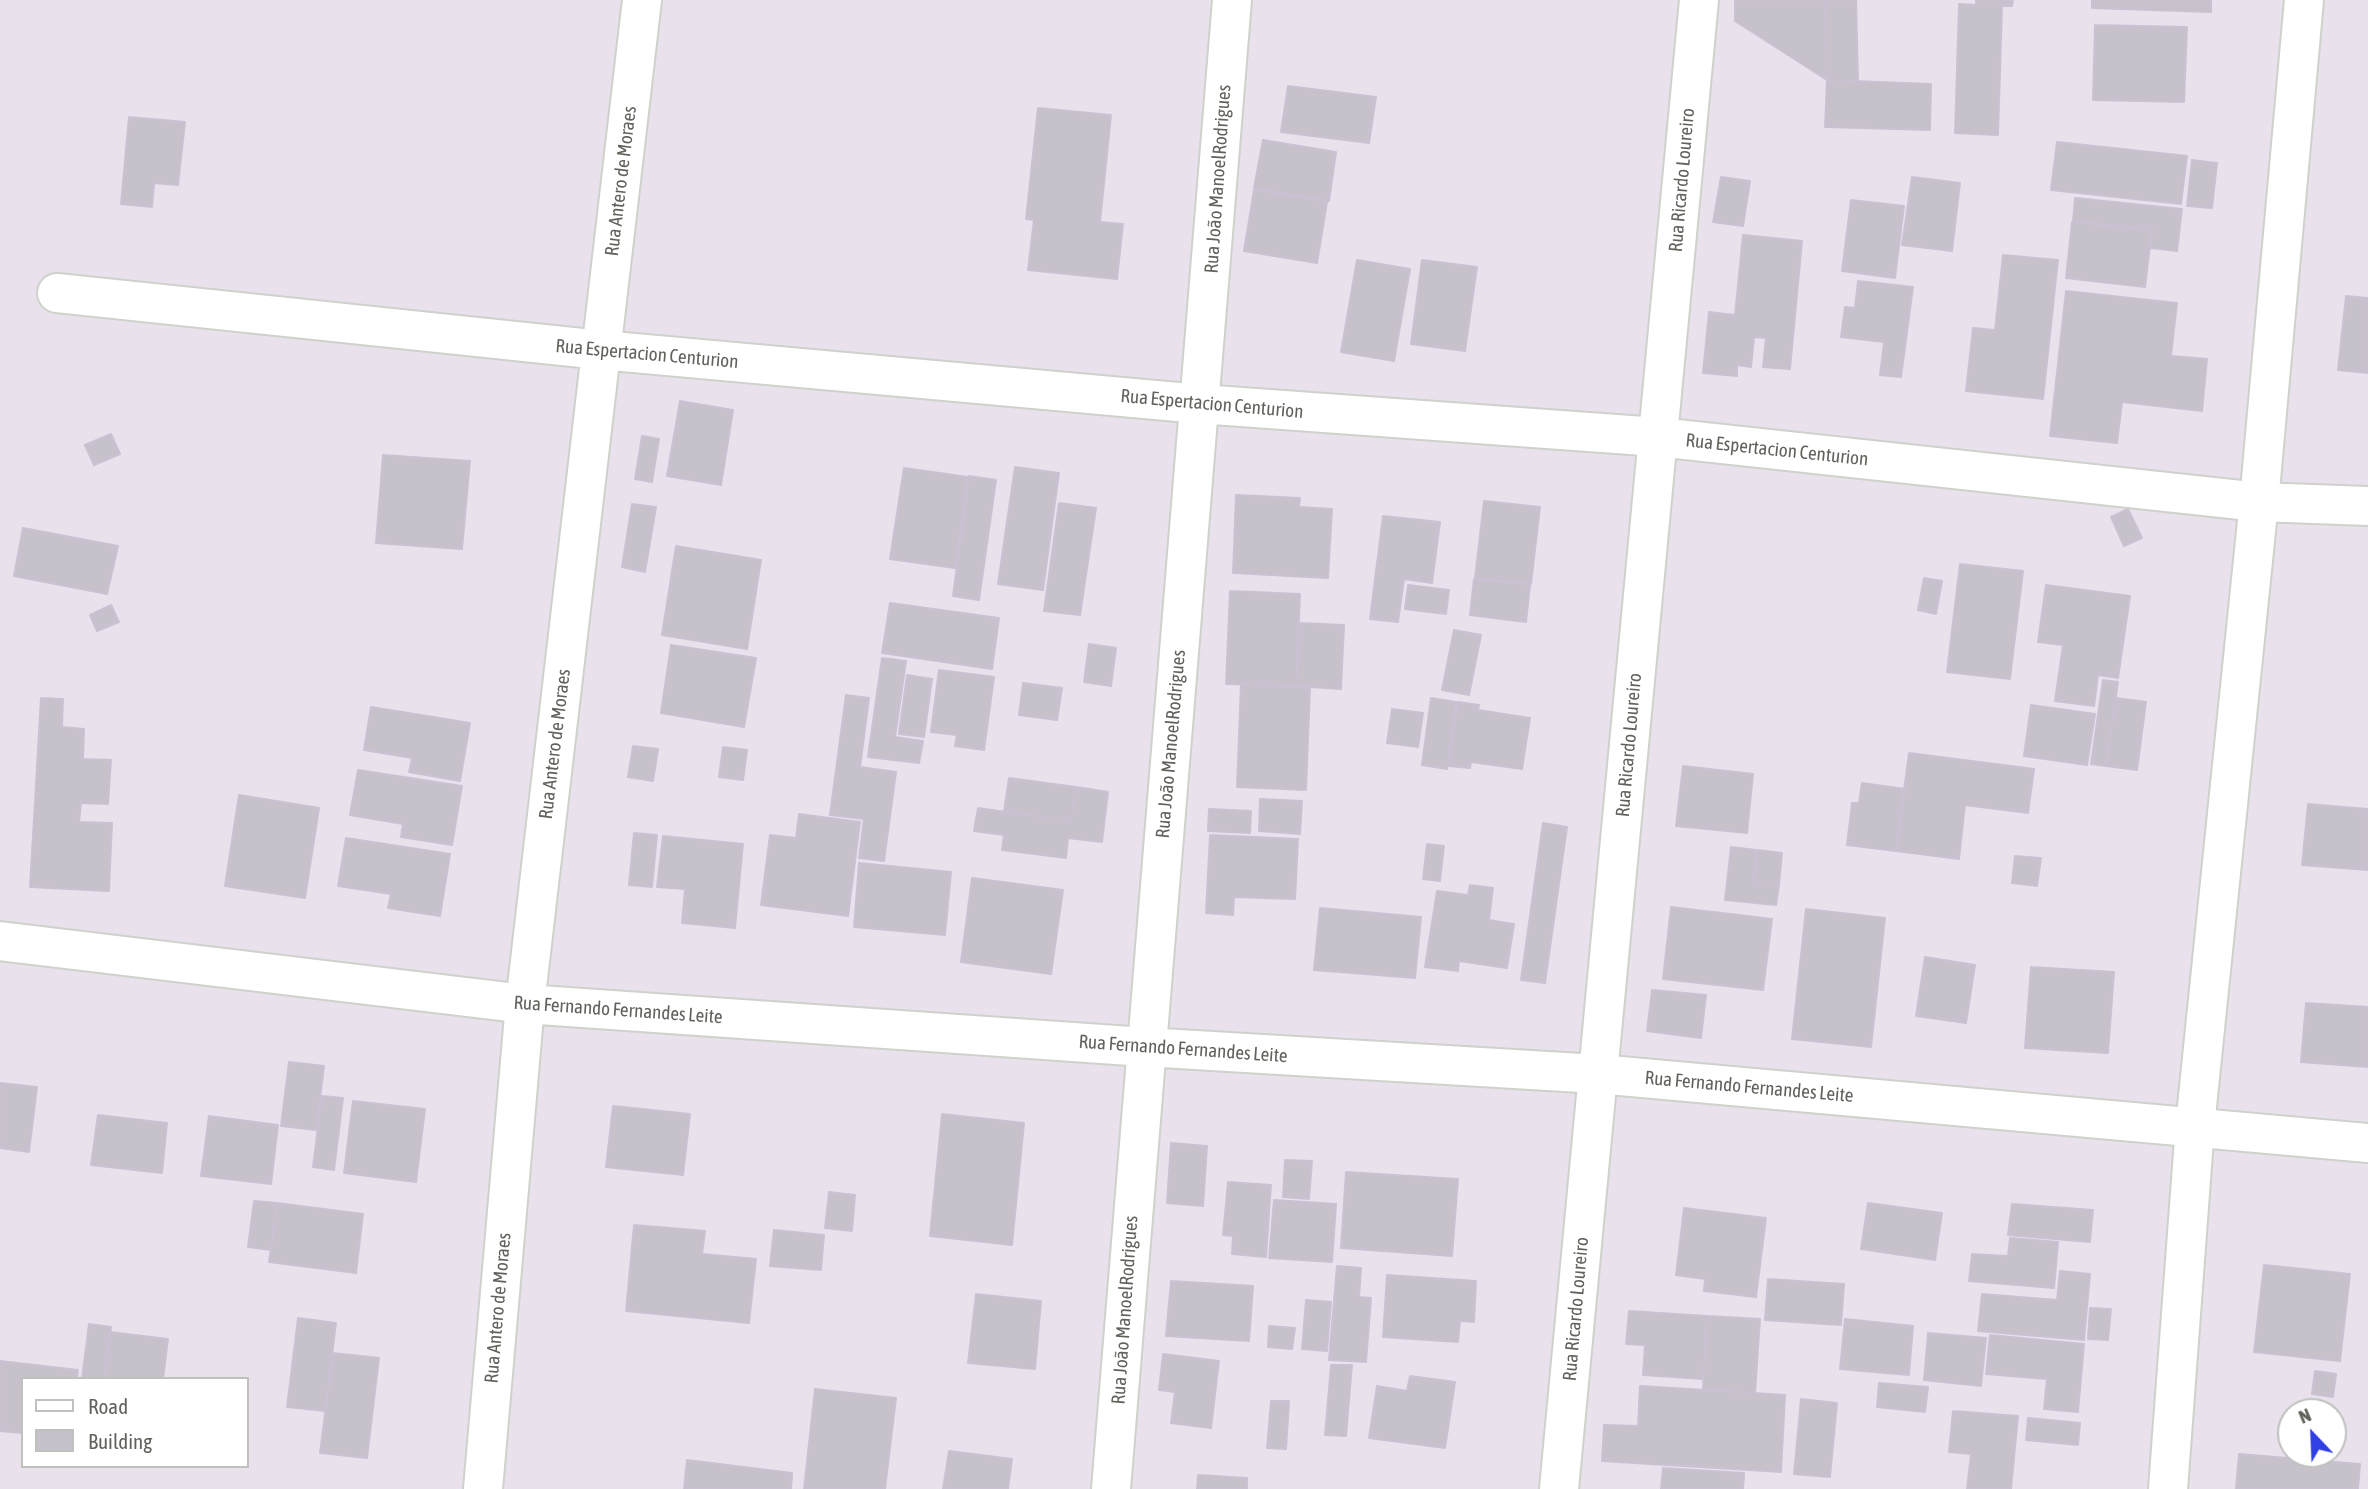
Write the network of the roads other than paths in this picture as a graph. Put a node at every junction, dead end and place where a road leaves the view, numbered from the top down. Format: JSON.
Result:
{"nodes":[{"id":1,"x":642,"y":0,"type":"edge"},
{"id":2,"x":1232,"y":0,"type":"edge"},
{"id":3,"x":1699,"y":0,"type":"edge"},
{"id":4,"x":2304,"y":0,"type":"edge"},
{"id":5,"x":57,"y":293,"type":"dead end"},
{"id":6,"x":601,"y":350,"type":"junction"},
{"id":7,"x":1200,"y":404,"type":"junction"},
{"id":8,"x":1658,"y":437,"type":"junction"},
{"id":9,"x":2259,"y":502,"type":"junction"},
{"id":10,"x":2368,"y":506,"type":"edge"},
{"id":11,"x":0,"y":941,"type":"edge"},
{"id":12,"x":525,"y":1004,"type":"junction"},
{"id":13,"x":1145,"y":1047,"type":"junction"},
{"id":14,"x":1598,"y":1074,"type":"junction"},
{"id":15,"x":2195,"y":1126,"type":"junction"},
{"id":16,"x":2368,"y":1143,"type":"edge"},
{"id":17,"x":482,"y":1489,"type":"edge"},
{"id":18,"x":1111,"y":1489,"type":"edge"},
{"id":19,"x":1559,"y":1489,"type":"edge"},
{"id":20,"x":2168,"y":1489,"type":"edge"}],
"edges":[{"from":1,"to":6,"type":"street","name":"Rua Antero de Moraes"},
{"from":2,"to":7,"type":"street","name":"Rua João ManoelRodrigues"},
{"from":3,"to":8,"type":"street","name":"Rua Ricardo Loureiro"},
{"from":4,"to":9,"type":"street"},
{"from":5,"to":6,"type":"street","name":"Rua Espertacion Centurion"},
{"from":6,"to":7,"type":"street","name":"Rua Espertacion Centurion"},
{"from":6,"to":12,"type":"street","name":"Rua Antero de Moraes"},
{"from":7,"to":8,"type":"street","name":"Rua Espertacion Centurion"},
{"from":7,"to":13,"type":"street","name":"Rua João ManoelRodrigues"},
{"from":8,"to":9,"type":"street","name":"Rua Espertacion Centurion"},
{"from":8,"to":14,"type":"street","name":"Rua Ricardo Loureiro"},
{"from":9,"to":10,"type":"street","name":"Rua Espertacion Centurion"},
{"from":9,"to":15,"type":"street"},
{"from":11,"to":12,"type":"street","name":"Rua Fernando Fernandes Leite"},
{"from":12,"to":13,"type":"street","name":"Rua Fernando Fernandes Leite"},
{"from":12,"to":17,"type":"street","name":"Rua Antero de Moraes"},
{"from":13,"to":14,"type":"street","name":"Rua Fernando Fernandes Leite"},
{"from":13,"to":18,"type":"street","name":"Rua João ManoelRodrigues"},
{"from":14,"to":15,"type":"street","name":"Rua Fernando Fernandes Leite"},
{"from":14,"to":19,"type":"street","name":"Rua Ricardo Loureiro"},
{"from":15,"to":16,"type":"street","name":"Rua Fernando Fernandes Leite"},
{"from":15,"to":20,"type":"street"}]}
